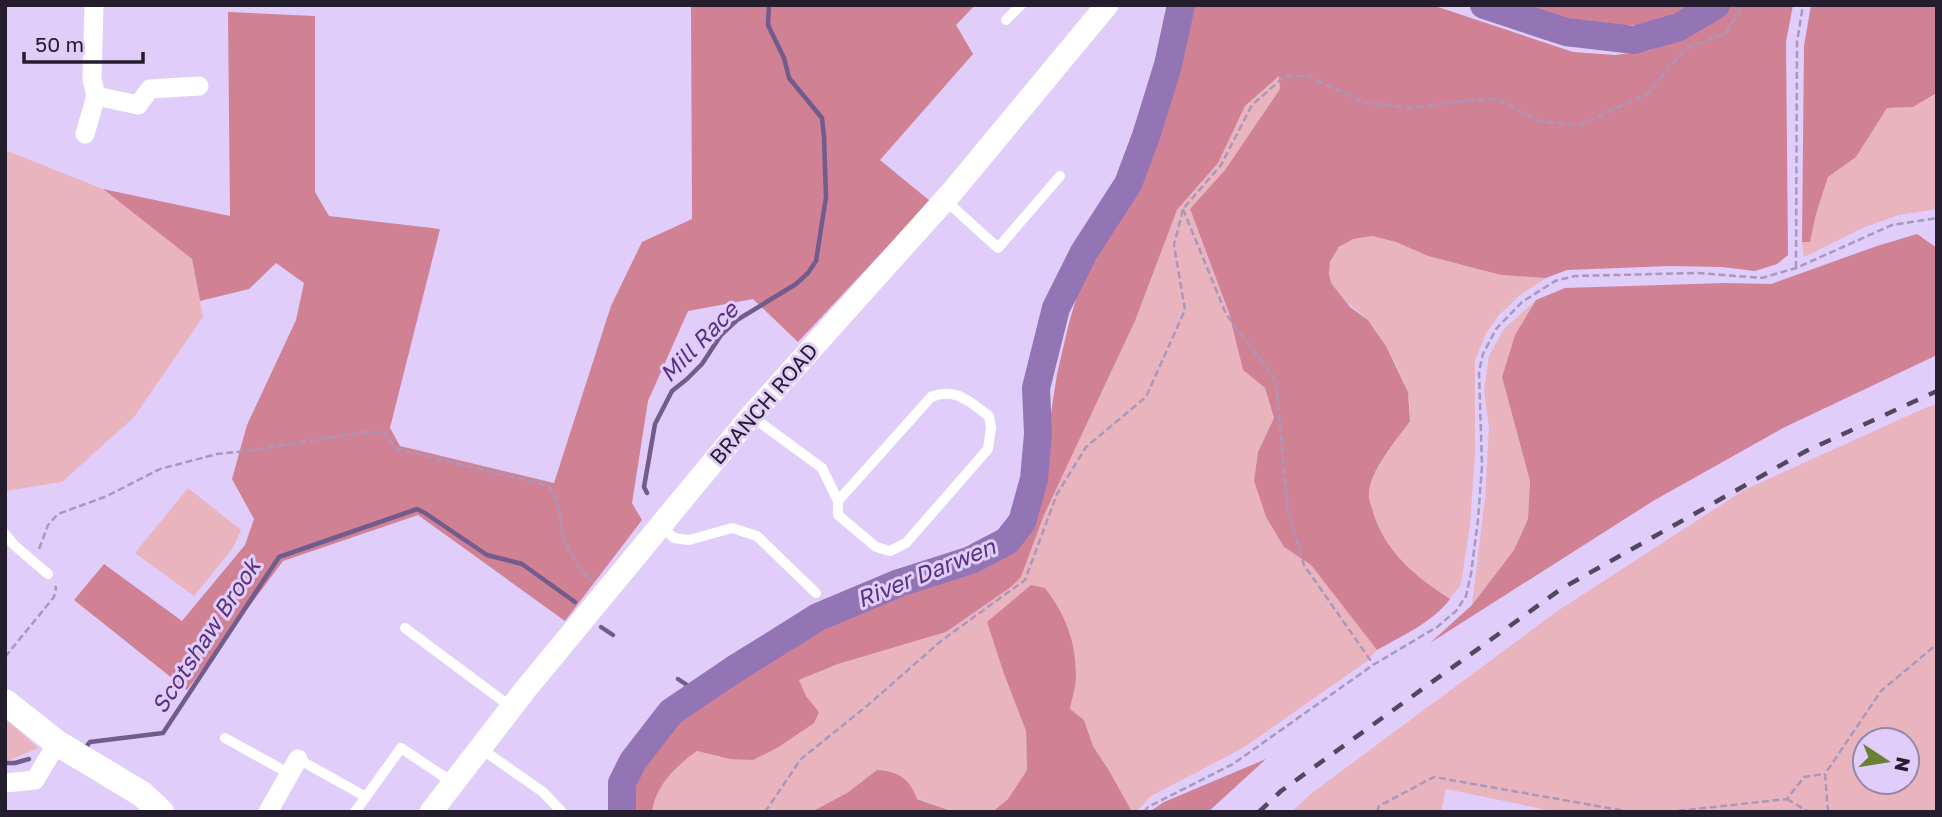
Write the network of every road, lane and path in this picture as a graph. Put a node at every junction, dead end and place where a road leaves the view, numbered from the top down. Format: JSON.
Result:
{"nodes":[{"id":1,"x":94,"y":5,"type":"edge"},
{"id":2,"x":1021,"y":5,"type":"edge"},
{"id":3,"x":1743,"y":5,"type":"edge"},
{"id":4,"x":1803,"y":5,"type":"edge"},
{"id":5,"x":1105,"y":6,"type":"edge"},
{"id":6,"x":1006,"y":20,"type":"dead end"},
{"id":7,"x":199,"y":86,"type":"dead end"},
{"id":8,"x":96,"y":96,"type":"junction"},
{"id":9,"x":85,"y":134,"type":"dead end"},
{"id":10,"x":1060,"y":176,"type":"dead end"},
{"id":11,"x":944,"y":200,"type":"junction"},
{"id":12,"x":1183,"y":209,"type":"junction"},
{"id":13,"x":1937,"y":218,"type":"edge"},
{"id":14,"x":1796,"y":268,"type":"junction"},
{"id":15,"x":751,"y":416,"type":"junction"},
{"id":16,"x":838,"y":501,"type":"junction"},
{"id":17,"x":660,"y":526,"type":"junction"},
{"id":18,"x":5,"y":534,"type":"edge"},
{"id":19,"x":35,"y":562,"type":"junction"},
{"id":20,"x":48,"y":574,"type":"joint"},
{"id":21,"x":605,"y":592,"type":"junction"},
{"id":22,"x":816,"y":593,"type":"dead end"},
{"id":23,"x":405,"y":628,"type":"dead end"},
{"id":24,"x":1937,"y":644,"type":"edge"},
{"id":25,"x":5,"y":657,"type":"edge"},
{"id":26,"x":1373,"y":665,"type":"junction"},
{"id":27,"x":5,"y":702,"type":"edge"},
{"id":28,"x":512,"y":707,"type":"junction"},
{"id":29,"x":225,"y":738,"type":"dead end"},
{"id":30,"x":57,"y":743,"type":"junction"},
{"id":31,"x":480,"y":748,"type":"junction"},
{"id":32,"x":294,"y":767,"type":"junction"},
{"id":33,"x":1825,"y":774,"type":"junction"},
{"id":34,"x":452,"y":782,"type":"junction"},
{"id":35,"x":5,"y":783,"type":"edge"},
{"id":36,"x":366,"y":797,"type":"junction"},
{"id":37,"x":1787,"y":799,"type":"junction"},
{"id":38,"x":161,"y":812,"type":"edge"},
{"id":39,"x":268,"y":812,"type":"edge"},
{"id":40,"x":355,"y":812,"type":"edge"},
{"id":41,"x":430,"y":812,"type":"edge"},
{"id":42,"x":562,"y":812,"type":"edge"},
{"id":43,"x":765,"y":812,"type":"edge"},
{"id":44,"x":1143,"y":812,"type":"edge"},
{"id":45,"x":1377,"y":812,"type":"edge"},
{"id":46,"x":1631,"y":812,"type":"edge"},
{"id":47,"x":1668,"y":812,"type":"edge"},
{"id":48,"x":1809,"y":812,"type":"edge"},
{"id":49,"x":1819,"y":812,"type":"edge"},
{"id":50,"x":1828,"y":812,"type":"edge"}],
"edges":[{"from":1,"to":8,"type":"street"},
{"from":2,"to":6,"type":"lane"},
{"from":3,"to":12,"type":"path"},
{"from":4,"to":14,"type":"path"},
{"from":5,"to":11,"type":"street","name":"BRANCH ROAD"},
{"from":7,"to":8,"type":"street"},
{"from":8,"to":9,"type":"street"},
{"from":10,"to":11,"type":"lane"},
{"from":11,"to":15,"type":"street","name":"BRANCH ROAD"},
{"from":12,"to":26,"type":"path"},
{"from":12,"to":43,"type":"path"},
{"from":13,"to":14,"type":"path"},
{"from":14,"to":26,"type":"path"},
{"from":15,"to":16,"type":"lane"},
{"from":15,"to":17,"type":"street","name":"BRANCH ROAD"},
{"from":16,"to":16,"type":"lane"},
{"from":17,"to":21,"type":"street","name":"BRANCH ROAD"},
{"from":17,"to":22,"type":"lane"},
{"from":18,"to":19,"type":"lane"},
{"from":19,"to":20,"type":"lane"},
{"from":19,"to":21,"type":"path"},
{"from":20,"to":25,"type":"path"},
{"from":21,"to":28,"type":"street","name":"BRANCH ROAD"},
{"from":23,"to":28,"type":"lane"},
{"from":24,"to":33,"type":"path"},
{"from":26,"to":44,"type":"path"},
{"from":27,"to":30,"type":"main road"},
{"from":28,"to":31,"type":"street","name":"BRANCH ROAD"},
{"from":29,"to":32,"type":"lane"},
{"from":30,"to":35,"type":"street"},
{"from":30,"to":38,"type":"main road"},
{"from":31,"to":34,"type":"street","name":"BRANCH ROAD"},
{"from":31,"to":42,"type":"lane"},
{"from":32,"to":36,"type":"lane"},
{"from":32,"to":39,"type":"street"},
{"from":33,"to":37,"type":"path"},
{"from":33,"to":50,"type":"path"},
{"from":34,"to":36,"type":"lane"},
{"from":34,"to":41,"type":"street","name":"BRANCH ROAD"},
{"from":36,"to":40,"type":"lane"},
{"from":37,"to":47,"type":"path"},
{"from":37,"to":48,"type":"path"},
{"from":45,"to":46,"type":"path"},
{"from":49,"to":50,"type":"path"}]}
